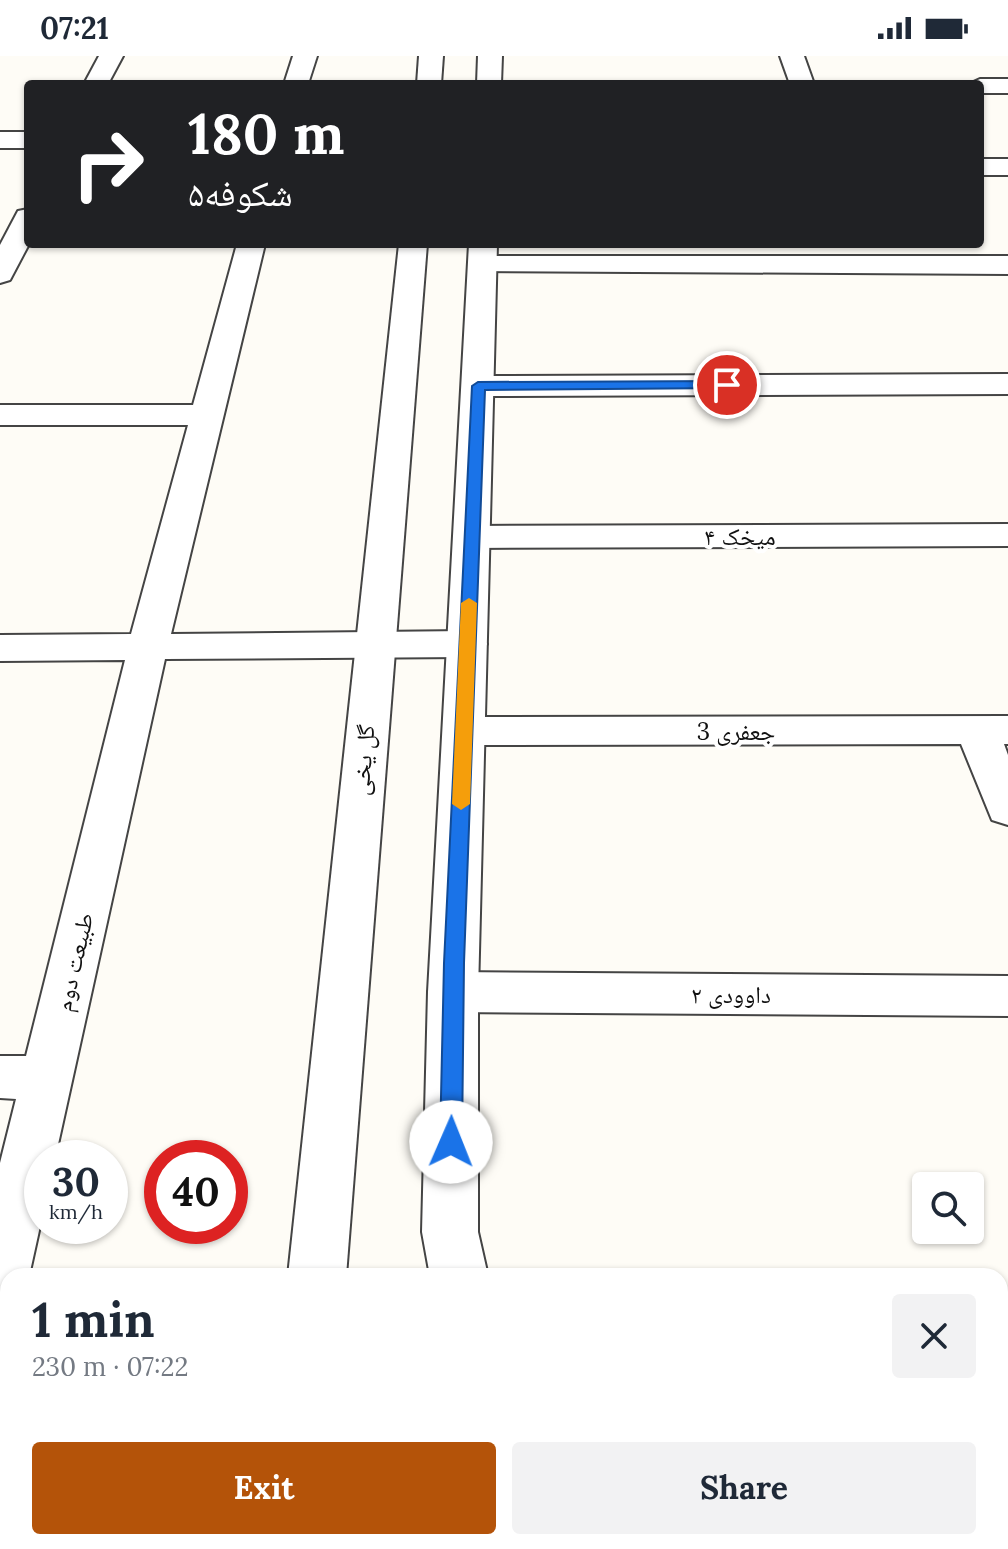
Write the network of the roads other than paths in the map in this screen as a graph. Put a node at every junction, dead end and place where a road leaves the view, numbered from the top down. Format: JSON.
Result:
{"nodes":[{"id":1,"x":111,"y":56,"type":"edge"},
{"id":2,"x":305,"y":56,"type":"edge"},
{"id":3,"x":431,"y":56,"type":"edge"},
{"id":4,"x":490,"y":56,"type":"edge"},
{"id":5,"x":792,"y":56,"type":"edge"},
{"id":6,"x":98,"y":80,"type":"edge"},
{"id":7,"x":297,"y":80,"type":"edge"},
{"id":8,"x":429,"y":80,"type":"edge"},
{"id":9,"x":489,"y":80,"type":"edge"},
{"id":10,"x":801,"y":80,"type":"edge"},
{"id":11,"x":984,"y":86,"type":"edge"},
{"id":12,"x":1008,"y":86,"type":"edge"},
{"id":13,"x":0,"y":140,"type":"edge"},
{"id":14,"x":24,"y":140,"type":"edge"},
{"id":15,"x":984,"y":167,"type":"edge"},
{"id":16,"x":1008,"y":167,"type":"edge"},
{"id":17,"x":24,"y":225,"type":"edge"},
{"id":18,"x":250,"y":248,"type":"edge"},
{"id":19,"x":413,"y":248,"type":"edge"},
{"id":20,"x":483,"y":254,"type":"edge"},
{"id":21,"x":858,"y":255,"type":"edge"},
{"id":22,"x":1008,"y":265,"type":"edge"},
{"id":23,"x":0,"y":274,"type":"edge"},
{"id":24,"x":1008,"y":384,"type":"edge"},
{"id":25,"x":478,"y":386,"type":"junction"},
{"id":26,"x":0,"y":415,"type":"edge"},
{"id":27,"x":207,"y":415,"type":"junction"},
{"id":28,"x":1008,"y":535,"type":"edge"},
{"id":29,"x":472,"y":537,"type":"junction"},
{"id":30,"x":467,"y":644,"type":"junction"},
{"id":31,"x":373,"y":645,"type":"junction"},
{"id":32,"x":148,"y":646,"type":"junction"},
{"id":33,"x":0,"y":648,"type":"edge"},
{"id":34,"x":993,"y":730,"type":"edge"},
{"id":35,"x":464,"y":731,"type":"junction"},
{"id":36,"x":1008,"y":809,"type":"edge"},
{"id":37,"x":453,"y":992,"type":"junction"},
{"id":38,"x":1008,"y":996,"type":"edge"},
{"id":39,"x":23,"y":1078,"type":"edge"},
{"id":40,"x":1,"y":1268,"type":"edge"},
{"id":41,"x":318,"y":1268,"type":"edge"},
{"id":42,"x":457,"y":1268,"type":"edge"}],
"edges":[{"from":1,"to":6,"type":"street"},
{"from":2,"to":7,"type":"street"},
{"from":3,"to":8,"type":"street"},
{"from":4,"to":9,"type":"street"},
{"from":5,"to":10,"type":"street"},
{"from":11,"to":12,"type":"street"},
{"from":13,"to":14,"type":"street"},
{"from":15,"to":16,"type":"street"},
{"from":17,"to":23,"type":"street"},
{"from":18,"to":27,"type":"street","name":"طبیعت دوم"},
{"from":19,"to":31,"type":"street","name":"گل یخی"},
{"from":20,"to":21,"type":"street"},
{"from":20,"to":25,"type":"street"},
{"from":21,"to":22,"type":"street"},
{"from":24,"to":25,"type":"street"},
{"from":25,"to":29,"type":"street"},
{"from":26,"to":27,"type":"street"},
{"from":27,"to":32,"type":"street","name":"طبیعت دوم"},
{"from":28,"to":29,"type":"street","name":"میخک ۴"},
{"from":29,"to":30,"type":"street"},
{"from":30,"to":31,"type":"street"},
{"from":30,"to":35,"type":"street"},
{"from":31,"to":32,"type":"street"},
{"from":31,"to":41,"type":"street","name":"گل یخی"},
{"from":32,"to":33,"type":"street"},
{"from":32,"to":39,"type":"street","name":"طبیعت دوم"},
{"from":34,"to":35,"type":"street","name":"3 جعفری"},
{"from":34,"to":36,"type":"street"},
{"from":35,"to":37,"type":"street"},
{"from":37,"to":38,"type":"street","name":"داوودی ۲"},
{"from":37,"to":42,"type":"street"},
{"from":39,"to":40,"type":"street","name":"طبیعت دوم"}]}
